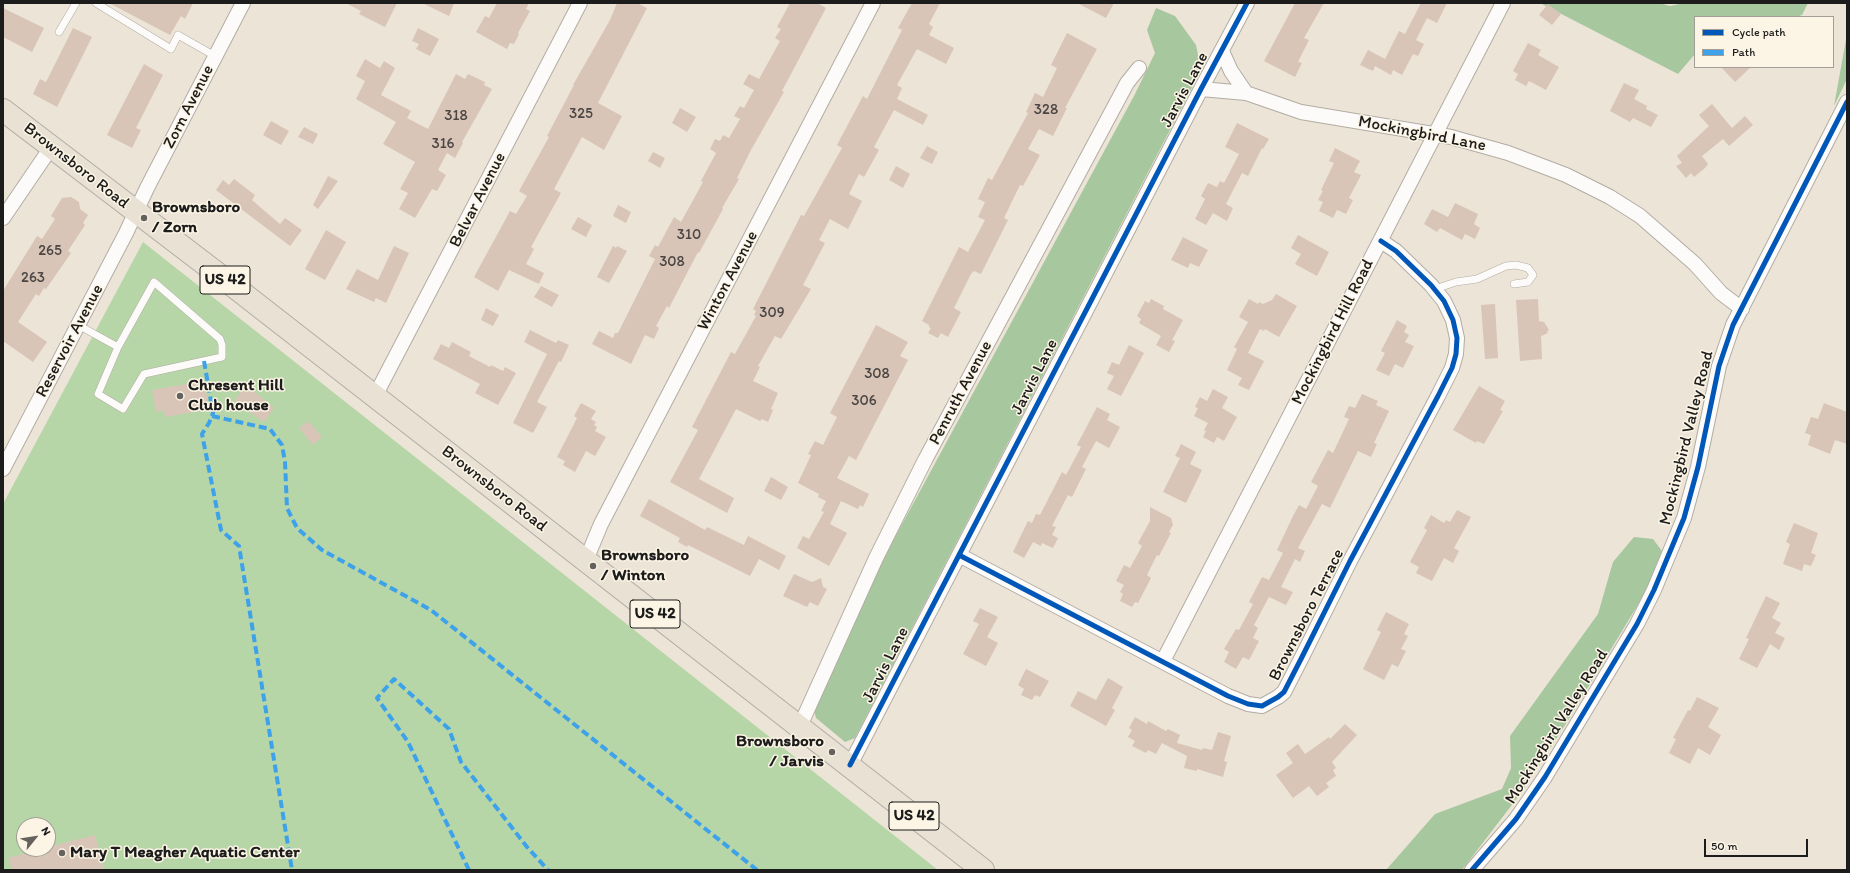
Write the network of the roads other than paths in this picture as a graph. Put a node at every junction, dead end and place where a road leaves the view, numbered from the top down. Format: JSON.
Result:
{"nodes":[{"id":1,"x":76,"y":3,"type":"edge"},
{"id":2,"x":96,"y":3,"type":"edge"},
{"id":3,"x":243,"y":3,"type":"edge"},
{"id":4,"x":580,"y":3,"type":"edge"},
{"id":5,"x":873,"y":3,"type":"edge"},
{"id":6,"x":1247,"y":3,"type":"edge"},
{"id":7,"x":1503,"y":3,"type":"edge"},
{"id":8,"x":59,"y":32,"type":"dead end"},
{"id":9,"x":1222,"y":50,"type":"junction"},
{"id":10,"x":216,"y":56,"type":"junction"},
{"id":11,"x":1138,"y":68,"type":"dead end"},
{"id":12,"x":1201,"y":89,"type":"junction"},
{"id":13,"x":1246,"y":92,"type":"junction"},
{"id":14,"x":1847,"y":102,"type":"edge"},
{"id":15,"x":3,"y":110,"type":"edge"},
{"id":16,"x":1436,"y":134,"type":"junction"},
{"id":17,"x":52,"y":146,"type":"junction"},
{"id":18,"x":136,"y":212,"type":"junction"},
{"id":19,"x":3,"y":218,"type":"edge"},
{"id":20,"x":1381,"y":241,"type":"junction"},
{"id":21,"x":1514,"y":284,"type":"dead end"},
{"id":22,"x":1435,"y":289,"type":"junction"},
{"id":23,"x":1742,"y":308,"type":"junction"},
{"id":24,"x":78,"y":325,"type":"junction"},
{"id":25,"x":118,"y":347,"type":"junction"},
{"id":26,"x":375,"y":396,"type":"junction"},
{"id":27,"x":3,"y":469,"type":"edge"},
{"id":28,"x":959,"y":555,"type":"junction"},
{"id":29,"x":586,"y":560,"type":"junction"},
{"id":30,"x":1163,"y":662,"type":"junction"},
{"id":31,"x":800,"y":726,"type":"junction"},
{"id":32,"x":850,"y":765,"type":"junction"},
{"id":33,"x":983,"y":870,"type":"edge"},
{"id":34,"x":1472,"y":870,"type":"edge"}],
"edges":[{"from":1,"to":8,"type":"lane"},
{"from":2,"to":10,"type":"lane"},
{"from":3,"to":10,"type":"street","name":"Zorn Avenue"},
{"from":4,"to":26,"type":"street","name":"Belvar Avenue"},
{"from":5,"to":29,"type":"street","name":"Winton Avenue"},
{"from":6,"to":9,"type":"street","name":"Jarvis Lane"},
{"from":7,"to":16,"type":"street","name":"Mockingbird Hill Road"},
{"from":9,"to":12,"type":"street","name":"Jarvis Lane"},
{"from":9,"to":13,"type":"street"},
{"from":10,"to":18,"type":"street","name":"Zorn Avenue"},
{"from":11,"to":31,"type":"street","name":"Penruth Avenue"},
{"from":12,"to":13,"type":"street","name":"Mockingbird Lane"},
{"from":12,"to":28,"type":"street","name":"Jarvis Lane"},
{"from":13,"to":16,"type":"street","name":"Mockingbird Lane"},
{"from":14,"to":23,"type":"street","name":"Mockingbird Valley Road"},
{"from":15,"to":17,"type":"main road","name":"Brownsboro Road","number":"US 42"},
{"from":16,"to":20,"type":"street","name":"Mockingbird Hill Road"},
{"from":16,"to":23,"type":"street","name":"Mockingbird Lane"},
{"from":17,"to":18,"type":"main road","name":"Brownsboro Road","number":"US 42"},
{"from":17,"to":19,"type":"street"},
{"from":18,"to":24,"type":"street","name":"Reservoir Avenue"},
{"from":18,"to":26,"type":"main road","name":"Brownsboro Road","number":"US 42"},
{"from":20,"to":22,"type":"street","name":"Brownsboro Terrace"},
{"from":20,"to":30,"type":"street","name":"Mockingbird Hill Road"},
{"from":21,"to":22,"type":"lane"},
{"from":22,"to":30,"type":"street","name":"Brownsboro Terrace"},
{"from":23,"to":34,"type":"street","name":"Mockingbird Valley Road"},
{"from":24,"to":25,"type":"lane"},
{"from":24,"to":27,"type":"street","name":"Reservoir Avenue"},
{"from":25,"to":25,"type":"lane"},
{"from":26,"to":29,"type":"main road","name":"Brownsboro Road","number":"US 42"},
{"from":28,"to":30,"type":"street","name":"Brownsboro Terrace"},
{"from":28,"to":32,"type":"street","name":"Jarvis Lane"},
{"from":29,"to":31,"type":"main road","name":"Brownsboro Road","number":"US 42"},
{"from":31,"to":32,"type":"main road","name":"Brownsboro Road","number":"US 42"},
{"from":32,"to":33,"type":"main road","name":"Brownsboro Road","number":"US 42"}]}
